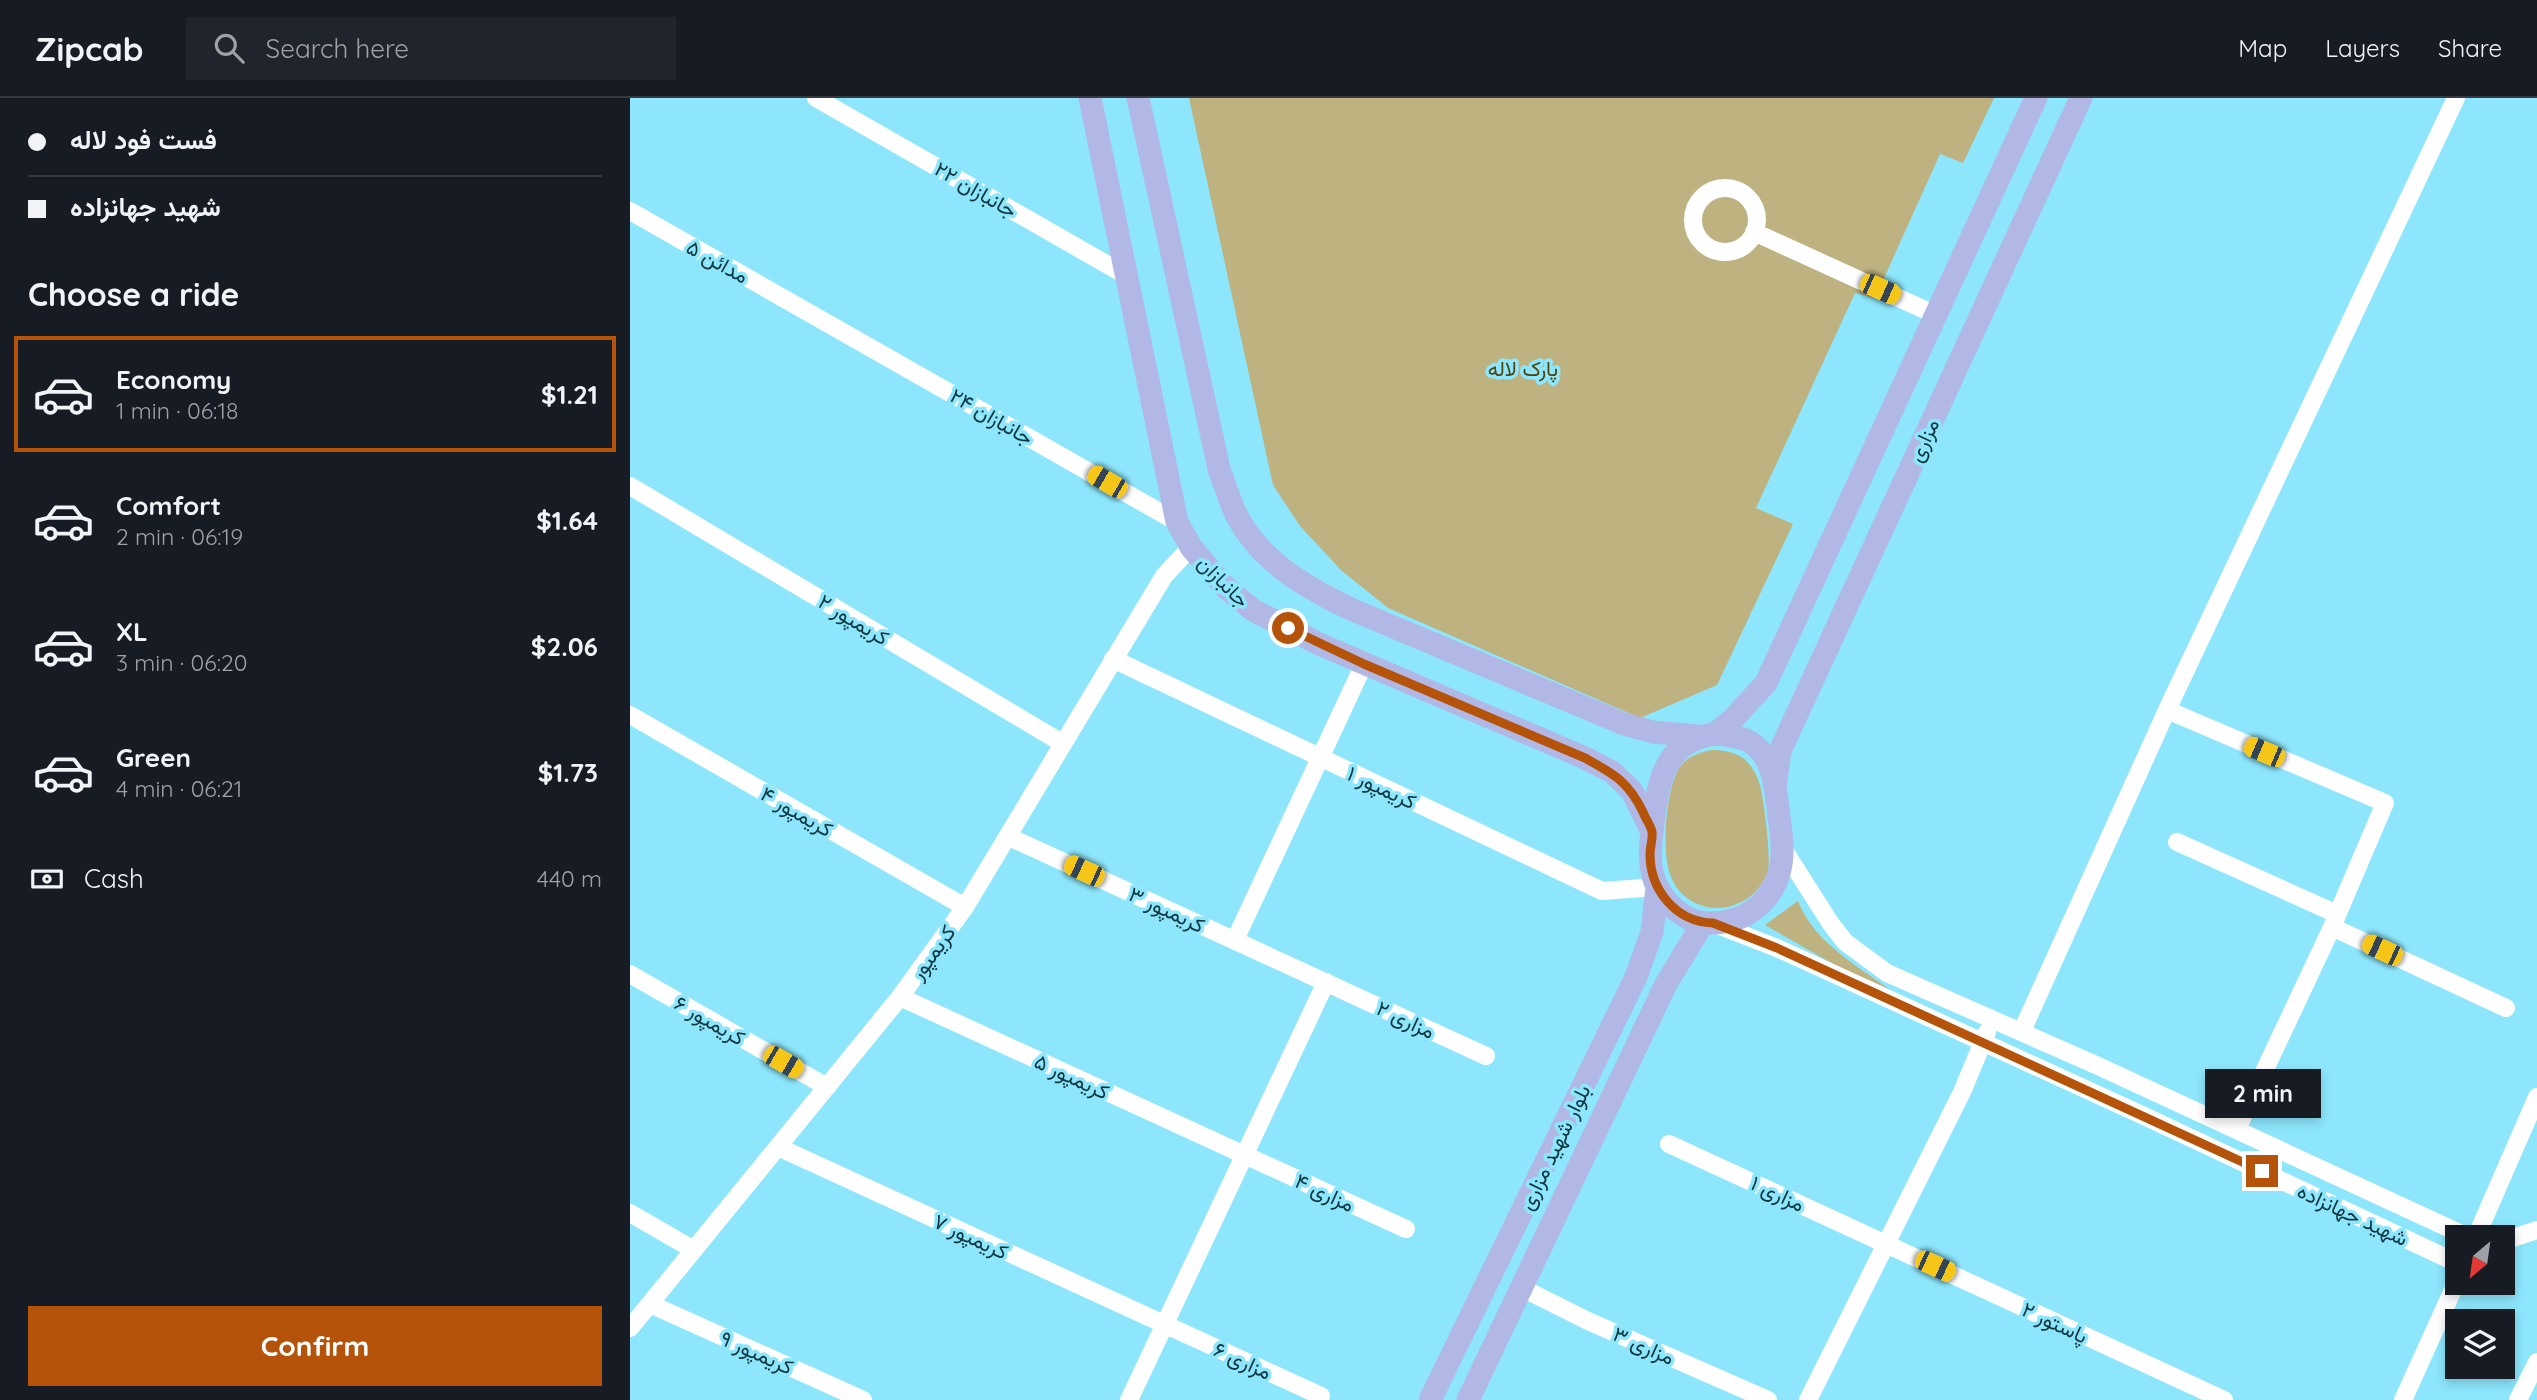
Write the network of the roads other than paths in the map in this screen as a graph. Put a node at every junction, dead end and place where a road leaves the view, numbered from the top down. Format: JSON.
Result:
{"nodes":[{"id":1,"x":1138,"y":98,"type":"edge"},
{"id":2,"x":2036,"y":98,"type":"edge"},
{"id":3,"x":2081,"y":98,"type":"edge"},
{"id":4,"x":2456,"y":98,"type":"edge"},
{"id":5,"x":820,"y":100,"type":"edge"},
{"id":6,"x":1088,"y":100,"type":"edge"},
{"id":7,"x":630,"y":211,"type":"edge"},
{"id":8,"x":1754,"y":232,"type":"dead end"},
{"id":9,"x":1127,"y":276,"type":"junction"},
{"id":10,"x":807,"y":310,"type":"joint"},
{"id":11,"x":1936,"y":315,"type":"junction"},
{"id":12,"x":630,"y":486,"type":"edge"},
{"id":13,"x":1177,"y":522,"type":"junction"},
{"id":14,"x":1191,"y":547,"type":"junction"},
{"id":15,"x":1113,"y":659,"type":"junction"},
{"id":16,"x":1364,"y":664,"type":"junction"},
{"id":17,"x":2167,"y":710,"type":"junction"},
{"id":18,"x":630,"y":715,"type":"edge"},
{"id":19,"x":1706,"y":735,"type":"junction"},
{"id":20,"x":1062,"y":743,"type":"junction"},
{"id":21,"x":1320,"y":757,"type":"junction"},
{"id":22,"x":1775,"y":786,"type":"junction"},
{"id":23,"x":1652,"y":832,"type":"junction"},
{"id":24,"x":1009,"y":836,"type":"junction"},
{"id":25,"x":2177,"y":842,"type":"dead end"},
{"id":26,"x":1782,"y":847,"type":"junction"},
{"id":27,"x":1657,"y":887,"type":"junction"},
{"id":28,"x":965,"y":907,"type":"junction"},
{"id":29,"x":2334,"y":921,"type":"junction"},
{"id":30,"x":1708,"y":923,"type":"junction"},
{"id":31,"x":1235,"y":940,"type":"junction"},
{"id":32,"x":630,"y":974,"type":"edge"},
{"id":33,"x":1326,"y":982,"type":"junction"},
{"id":34,"x":900,"y":996,"type":"junction"},
{"id":35,"x":2506,"y":1008,"type":"dead end"},
{"id":36,"x":1993,"y":1019,"type":"junction"},
{"id":37,"x":2022,"y":1031,"type":"junction"},
{"id":38,"x":1983,"y":1042,"type":"junction"},
{"id":39,"x":1486,"y":1056,"type":"dead end"},
{"id":40,"x":827,"y":1087,"type":"junction"},
{"id":41,"x":2537,"y":1097,"type":"edge"},
{"id":42,"x":2237,"y":1129,"type":"junction"},
{"id":43,"x":1668,"y":1143,"type":"dead end"},
{"id":44,"x":778,"y":1147,"type":"junction"},
{"id":45,"x":1244,"y":1155,"type":"junction"},
{"id":46,"x":630,"y":1213,"type":"edge"},
{"id":47,"x":2481,"y":1225,"type":"edge"},
{"id":48,"x":2445,"y":1226,"type":"edge"},
{"id":49,"x":1406,"y":1229,"type":"dead end"},
{"id":50,"x":2537,"y":1230,"type":"edge"},
{"id":51,"x":2515,"y":1236,"type":"edge"},
{"id":52,"x":1886,"y":1243,"type":"junction"},
{"id":53,"x":694,"y":1250,"type":"junction"},
{"id":54,"x":2445,"y":1257,"type":"edge"},
{"id":55,"x":1522,"y":1288,"type":"junction"},
{"id":56,"x":2451,"y":1295,"type":"edge"},
{"id":57,"x":650,"y":1304,"type":"junction"},
{"id":58,"x":1165,"y":1325,"type":"junction"},
{"id":59,"x":630,"y":1328,"type":"edge"},
{"id":60,"x":2537,"y":1362,"type":"edge"},
{"id":61,"x":1321,"y":1396,"type":"dead end"},
{"id":62,"x":863,"y":1400,"type":"edge"},
{"id":63,"x":1129,"y":1400,"type":"edge"},
{"id":64,"x":1430,"y":1400,"type":"edge"},
{"id":65,"x":1468,"y":1400,"type":"edge"},
{"id":66,"x":1768,"y":1400,"type":"edge"},
{"id":67,"x":1808,"y":1400,"type":"edge"},
{"id":68,"x":2224,"y":1400,"type":"edge"},
{"id":69,"x":2403,"y":1400,"type":"edge"},
{"id":70,"x":2518,"y":1400,"type":"edge"}],
"edges":[{"from":1,"to":19,"type":"main road"},
{"from":2,"to":11,"type":"main road"},
{"from":3,"to":22,"type":"main road","name":"مزاری"},
{"from":4,"to":17,"type":"street"},
{"from":5,"to":9,"type":"street","name":"جانبازان ۲۲"},
{"from":6,"to":9,"type":"main road","name":"جانبازان"},
{"from":7,"to":10,"type":"street","name":"مدائن ۵"},
{"from":8,"to":11,"type":"street"},
{"from":9,"to":13,"type":"main road","name":"جانبازان"},
{"from":10,"to":13,"type":"street","name":"جانبازان ۲۴"},
{"from":11,"to":19,"type":"main road"},
{"from":12,"to":20,"type":"street","name":"کریمپور ۲"},
{"from":13,"to":14,"type":"main road","name":"جانبازان"},
{"from":14,"to":15,"type":"street","name":"کریمپور"},
{"from":14,"to":16,"type":"main road","name":"جانبازان"},
{"from":15,"to":20,"type":"street","name":"کریمپور"},
{"from":15,"to":21,"type":"street","name":"کریمپور ۱"},
{"from":16,"to":21,"type":"street"},
{"from":16,"to":23,"type":"main road","name":"جانبازان"},
{"from":17,"to":29,"type":"street"},
{"from":17,"to":37,"type":"street"},
{"from":18,"to":28,"type":"street","name":"کریمپور ۴"},
{"from":19,"to":22,"type":"main road"},
{"from":19,"to":23,"type":"main road"},
{"from":20,"to":24,"type":"street","name":"کریمپور"},
{"from":21,"to":27,"type":"street","name":"کریمپور ۱"},
{"from":21,"to":31,"type":"street"},
{"from":22,"to":26,"type":"main road"},
{"from":23,"to":27,"type":"main road"},
{"from":24,"to":28,"type":"street","name":"کریمپور"},
{"from":24,"to":31,"type":"street","name":"کریمپور ۳"},
{"from":25,"to":29,"type":"street"},
{"from":26,"to":30,"type":"main road"},
{"from":26,"to":36,"type":"street","name":"شهید جهانزاده"},
{"from":27,"to":30,"type":"main road"},
{"from":27,"to":64,"type":"main road","name":"بلوار شهید مزاری"},
{"from":28,"to":34,"type":"street","name":"کریمپور"},
{"from":29,"to":35,"type":"street"},
{"from":29,"to":42,"type":"street"},
{"from":30,"to":38,"type":"street","name":"شهید جهانزاده"},
{"from":30,"to":55,"type":"main road","name":"بلوار شهید مزاری"},
{"from":31,"to":33,"type":"street","name":"کریمپور ۳"},
{"from":32,"to":40,"type":"street","name":"کریمپور ۶"},
{"from":33,"to":39,"type":"street","name":"مزاری ۲"},
{"from":33,"to":45,"type":"street"},
{"from":34,"to":40,"type":"street","name":"کریمپور"},
{"from":34,"to":45,"type":"street","name":"کریمپور ۵"},
{"from":36,"to":37,"type":"street","name":"شهید جهانزاده"},
{"from":36,"to":38,"type":"street"},
{"from":37,"to":42,"type":"street","name":"شهید جهانزاده"},
{"from":38,"to":52,"type":"street"},
{"from":38,"to":54,"type":"street","name":"شهید جهانزاده"},
{"from":40,"to":44,"type":"street","name":"کریمپور"},
{"from":41,"to":47,"type":"street"},
{"from":42,"to":48,"type":"street","name":"شهید جهانزاده"},
{"from":43,"to":52,"type":"street","name":"مزاری ۱"},
{"from":44,"to":53,"type":"street","name":"کریمپور"},
{"from":44,"to":58,"type":"street","name":"کریمپور ۷"},
{"from":45,"to":49,"type":"street","name":"مزاری ۴"},
{"from":45,"to":58,"type":"street"},
{"from":46,"to":53,"type":"street"},
{"from":50,"to":51,"type":"street"},
{"from":52,"to":67,"type":"street"},
{"from":52,"to":68,"type":"street","name":"پاستور ۲"},
{"from":53,"to":57,"type":"street","name":"کریمپور"},
{"from":55,"to":65,"type":"main road","name":"بلوار شهید مزاری"},
{"from":55,"to":66,"type":"street","name":"مزاری ۳"},
{"from":56,"to":69,"type":"street"},
{"from":57,"to":59,"type":"street","name":"کریمپور"},
{"from":57,"to":62,"type":"street","name":"کریمپور ۹"},
{"from":58,"to":61,"type":"street","name":"مزاری ۶"},
{"from":58,"to":63,"type":"street"},
{"from":60,"to":70,"type":"street"}]}
